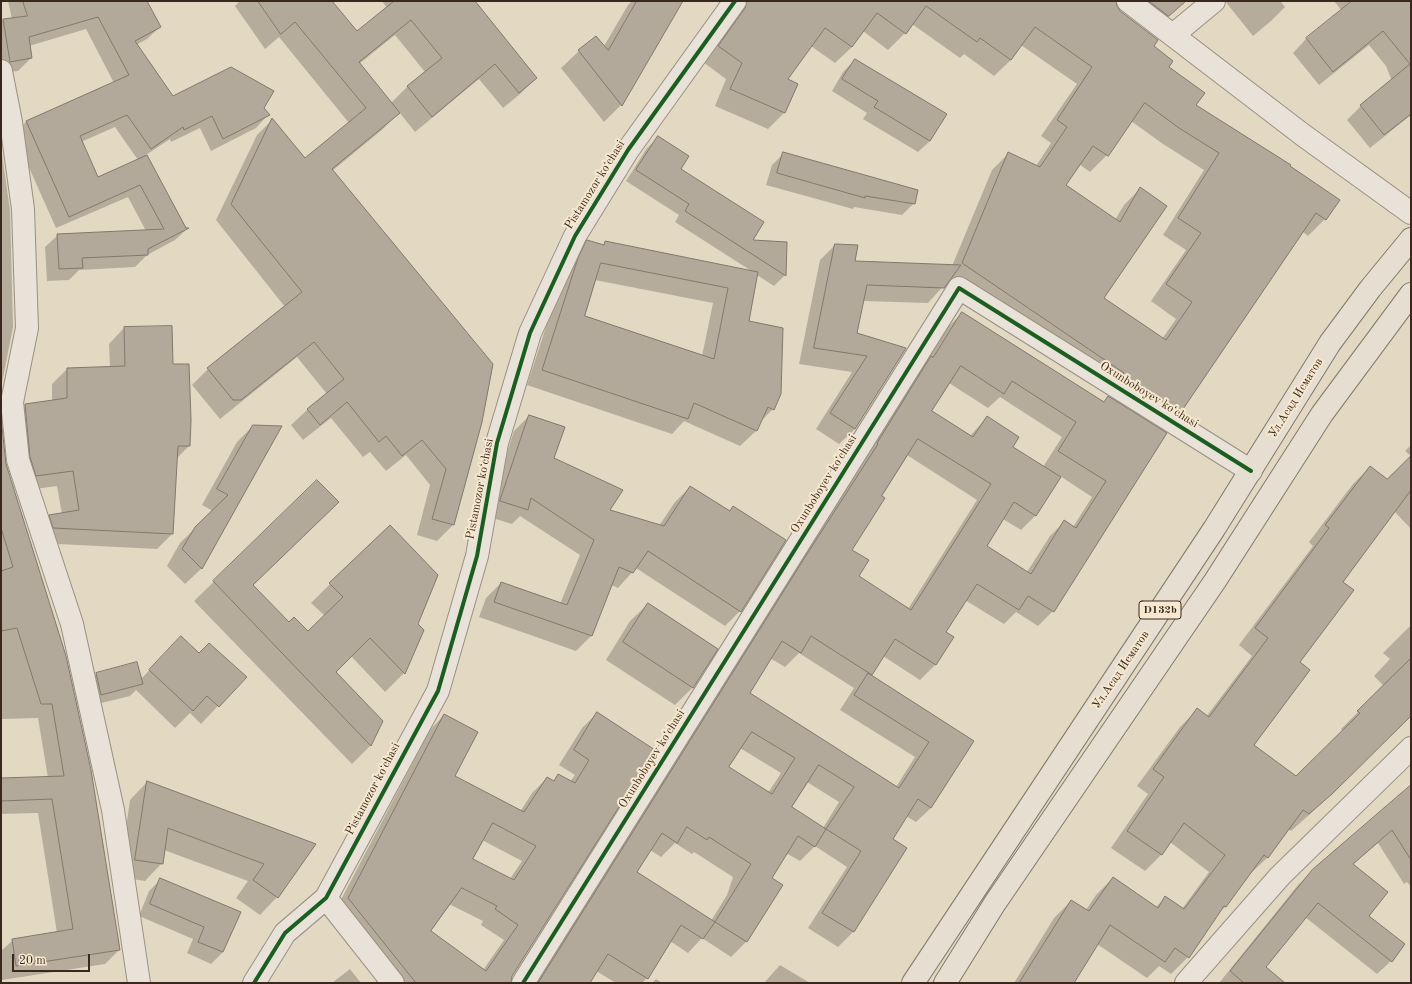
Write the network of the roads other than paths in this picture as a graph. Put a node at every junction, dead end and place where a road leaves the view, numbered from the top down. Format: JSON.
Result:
{"nodes":[{"id":1,"x":735,"y":1,"type":"edge"},
{"id":2,"x":1128,"y":1,"type":"edge"},
{"id":3,"x":1214,"y":1,"type":"edge"},
{"id":4,"x":1173,"y":35,"type":"junction"},
{"id":5,"x":1,"y":71,"type":"edge"},
{"id":6,"x":1411,"y":213,"type":"edge"},
{"id":7,"x":1411,"y":239,"type":"edge"},
{"id":8,"x":1411,"y":294,"type":"edge"},
{"id":9,"x":1251,"y":471,"type":"junction"},
{"id":10,"x":1411,"y":748,"type":"edge"},
{"id":11,"x":326,"y":898,"type":"junction"},
{"id":12,"x":139,"y":983,"type":"edge"},
{"id":13,"x":254,"y":983,"type":"edge"},
{"id":14,"x":393,"y":983,"type":"edge"},
{"id":15,"x":524,"y":983,"type":"edge"},
{"id":16,"x":913,"y":983,"type":"edge"},
{"id":17,"x":945,"y":983,"type":"edge"},
{"id":18,"x":1186,"y":983,"type":"edge"}],
"edges":[{"from":1,"to":11,"type":"street","name":"Pistamozor koʻchasi"},
{"from":2,"to":4,"type":"street"},
{"from":3,"to":4,"type":"street"},
{"from":4,"to":6,"type":"street"},
{"from":5,"to":12,"type":"street"},
{"from":7,"to":9,"type":"main road","name":"Ул.Асад Исматов","number":"D132b"},
{"from":8,"to":17,"type":"main road","number":"D132b"},
{"from":9,"to":15,"type":"street","name":"Oxunboboyev koʻchasi"},
{"from":9,"to":16,"type":"main road","name":"Ул.Асад Исматов","number":"D132b"},
{"from":10,"to":18,"type":"street"},
{"from":11,"to":13,"type":"street","name":"Pistamozor koʻchasi"},
{"from":11,"to":14,"type":"street"}]}
